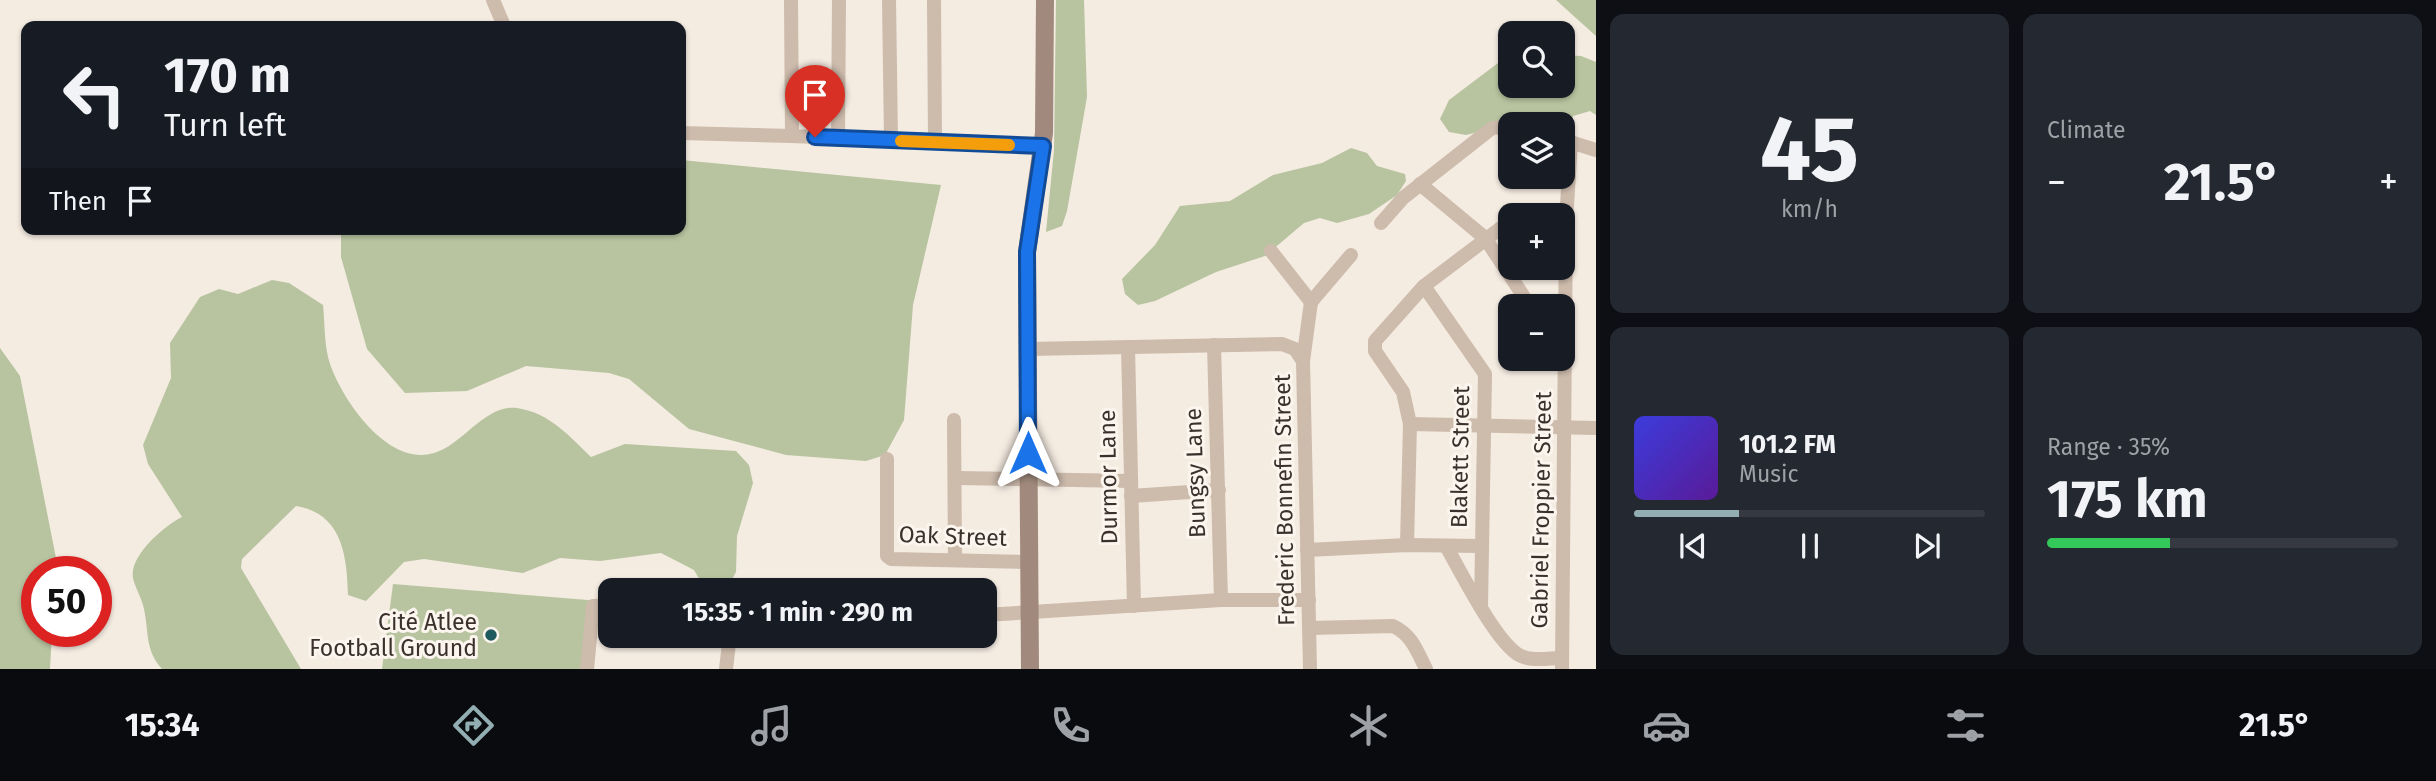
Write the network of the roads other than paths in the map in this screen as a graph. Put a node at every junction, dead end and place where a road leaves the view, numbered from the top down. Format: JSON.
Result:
{"nodes":[{"id":1,"x":493,"y":0,"type":"edge"},
{"id":2,"x":791,"y":0,"type":"edge"},
{"id":3,"x":839,"y":0,"type":"edge"},
{"id":4,"x":889,"y":0,"type":"edge"},
{"id":5,"x":934,"y":0,"type":"edge"},
{"id":6,"x":1045,"y":0,"type":"edge"},
{"id":7,"x":502,"y":21,"type":"edge"},
{"id":8,"x":1498,"y":127,"type":"edge"},
{"id":9,"x":686,"y":133,"type":"edge"},
{"id":10,"x":792,"y":136,"type":"junction"},
{"id":11,"x":838,"y":138,"type":"junction"},
{"id":12,"x":891,"y":140,"type":"junction"},
{"id":13,"x":935,"y":142,"type":"junction"},
{"id":14,"x":1575,"y":143,"type":"edge"},
{"id":15,"x":1043,"y":146,"type":"junction"},
{"id":16,"x":1596,"y":150,"type":"edge"},
{"id":17,"x":1420,"y":184,"type":"junction"},
{"id":18,"x":1381,"y":223,"type":"dead end"},
{"id":19,"x":1498,"y":230,"type":"edge"},
{"id":20,"x":1485,"y":238,"type":"junction"},
{"id":21,"x":1271,"y":251,"type":"dead end"},
{"id":22,"x":1351,"y":255,"type":"dead end"},
{"id":23,"x":1424,"y":286,"type":"junction"},
{"id":24,"x":1522,"y":294,"type":"edge"},
{"id":25,"x":1311,"y":302,"type":"junction"},
{"id":26,"x":1214,"y":345,"type":"junction"},
{"id":27,"x":1128,"y":347,"type":"junction"},
{"id":28,"x":1028,"y":349,"type":"junction"},
{"id":29,"x":1303,"y":361,"type":"junction"},
{"id":30,"x":1564,"y":371,"type":"edge"},
{"id":31,"x":954,"y":419,"type":"dead end"},
{"id":32,"x":1410,"y":424,"type":"junction"},
{"id":33,"x":1486,"y":426,"type":"junction"},
{"id":34,"x":1565,"y":428,"type":"junction"},
{"id":35,"x":1596,"y":428,"type":"edge"},
{"id":36,"x":887,"y":459,"type":"dead end"},
{"id":37,"x":956,"y":478,"type":"junction"},
{"id":38,"x":1028,"y":479,"type":"junction"},
{"id":39,"x":1131,"y":488,"type":"junction"},
{"id":40,"x":1219,"y":490,"type":"junction"},
{"id":41,"x":1407,"y":545,"type":"junction"},
{"id":42,"x":1446,"y":546,"type":"junction"},
{"id":43,"x":1481,"y":546,"type":"junction"},
{"id":44,"x":1307,"y":550,"type":"junction"},
{"id":45,"x":955,"y":559,"type":"junction"},
{"id":46,"x":1031,"y":562,"type":"junction"},
{"id":47,"x":1221,"y":600,"type":"junction"},
{"id":48,"x":1309,"y":600,"type":"junction"},
{"id":49,"x":598,"y":606,"type":"edge"},
{"id":50,"x":1134,"y":606,"type":"junction"},
{"id":51,"x":1481,"y":606,"type":"junction"},
{"id":52,"x":1032,"y":611,"type":"junction"},
{"id":53,"x":997,"y":614,"type":"edge"},
{"id":54,"x":1310,"y":628,"type":"junction"},
{"id":55,"x":728,"y":648,"type":"edge"},
{"id":56,"x":1562,"y":663,"type":"edge"},
{"id":57,"x":587,"y":669,"type":"edge"},
{"id":58,"x":726,"y":669,"type":"edge"},
{"id":59,"x":1030,"y":669,"type":"edge"},
{"id":60,"x":1310,"y":669,"type":"edge"},
{"id":61,"x":1426,"y":669,"type":"edge"}],
"edges":[{"from":1,"to":7,"type":"street"},
{"from":2,"to":10,"type":"street"},
{"from":3,"to":11,"type":"street"},
{"from":4,"to":12,"type":"street"},
{"from":5,"to":13,"type":"street"},
{"from":6,"to":15,"type":"main road"},
{"from":8,"to":17,"type":"street"},
{"from":9,"to":10,"type":"street"},
{"from":10,"to":11,"type":"street"},
{"from":11,"to":12,"type":"street"},
{"from":12,"to":13,"type":"street"},
{"from":13,"to":15,"type":"street"},
{"from":14,"to":16,"type":"street"},
{"from":15,"to":28,"type":"main road"},
{"from":17,"to":18,"type":"street"},
{"from":17,"to":20,"type":"street"},
{"from":19,"to":20,"type":"street"},
{"from":20,"to":23,"type":"street"},
{"from":20,"to":24,"type":"street"},
{"from":21,"to":25,"type":"street"},
{"from":22,"to":25,"type":"street"},
{"from":23,"to":32,"type":"street"},
{"from":23,"to":33,"type":"street","name":"Blakett Street"},
{"from":25,"to":29,"type":"street"},
{"from":26,"to":27,"type":"street","name":"Frederic Bonnefin Street"},
{"from":26,"to":29,"type":"street","name":"Frederic Bonnefin Street"},
{"from":26,"to":40,"type":"street","name":"Bungsy Lane"},
{"from":27,"to":28,"type":"street","name":"Frederic Bonnefin Street"},
{"from":27,"to":39,"type":"street","name":"Durmor Lane"},
{"from":28,"to":38,"type":"main road"},
{"from":29,"to":44,"type":"street","name":"Frederic Bonnefin Street"},
{"from":30,"to":34,"type":"street","name":"Gabriel Froppier Street"},
{"from":31,"to":37,"type":"street"},
{"from":32,"to":33,"type":"street"},
{"from":32,"to":41,"type":"street"},
{"from":33,"to":34,"type":"street"},
{"from":33,"to":43,"type":"street","name":"Blakett Street"},
{"from":34,"to":35,"type":"street"},
{"from":34,"to":56,"type":"street","name":"Gabriel Froppier Street"},
{"from":36,"to":45,"type":"street","name":"Oak Street"},
{"from":37,"to":38,"type":"street"},
{"from":37,"to":45,"type":"street"},
{"from":38,"to":39,"type":"street"},
{"from":38,"to":46,"type":"main road"},
{"from":39,"to":40,"type":"street"},
{"from":39,"to":50,"type":"street","name":"Durmor Lane"},
{"from":40,"to":47,"type":"street","name":"Bungsy Lane"},
{"from":41,"to":42,"type":"street"},
{"from":41,"to":44,"type":"street"},
{"from":42,"to":43,"type":"street"},
{"from":42,"to":51,"type":"street"},
{"from":43,"to":51,"type":"street","name":"Blakett Street"},
{"from":44,"to":48,"type":"street","name":"Frederic Bonnefin Street"},
{"from":45,"to":46,"type":"street","name":"Oak Street"},
{"from":46,"to":52,"type":"main road"},
{"from":47,"to":48,"type":"street"},
{"from":47,"to":50,"type":"street"},
{"from":48,"to":54,"type":"street","name":"Frederic Bonnefin Street"},
{"from":49,"to":57,"type":"street"},
{"from":50,"to":52,"type":"street"},
{"from":51,"to":56,"type":"street"},
{"from":52,"to":53,"type":"street"},
{"from":52,"to":59,"type":"main road"},
{"from":54,"to":60,"type":"street","name":"Frederic Bonnefin Street"},
{"from":54,"to":61,"type":"street"},
{"from":55,"to":58,"type":"street"}]}
